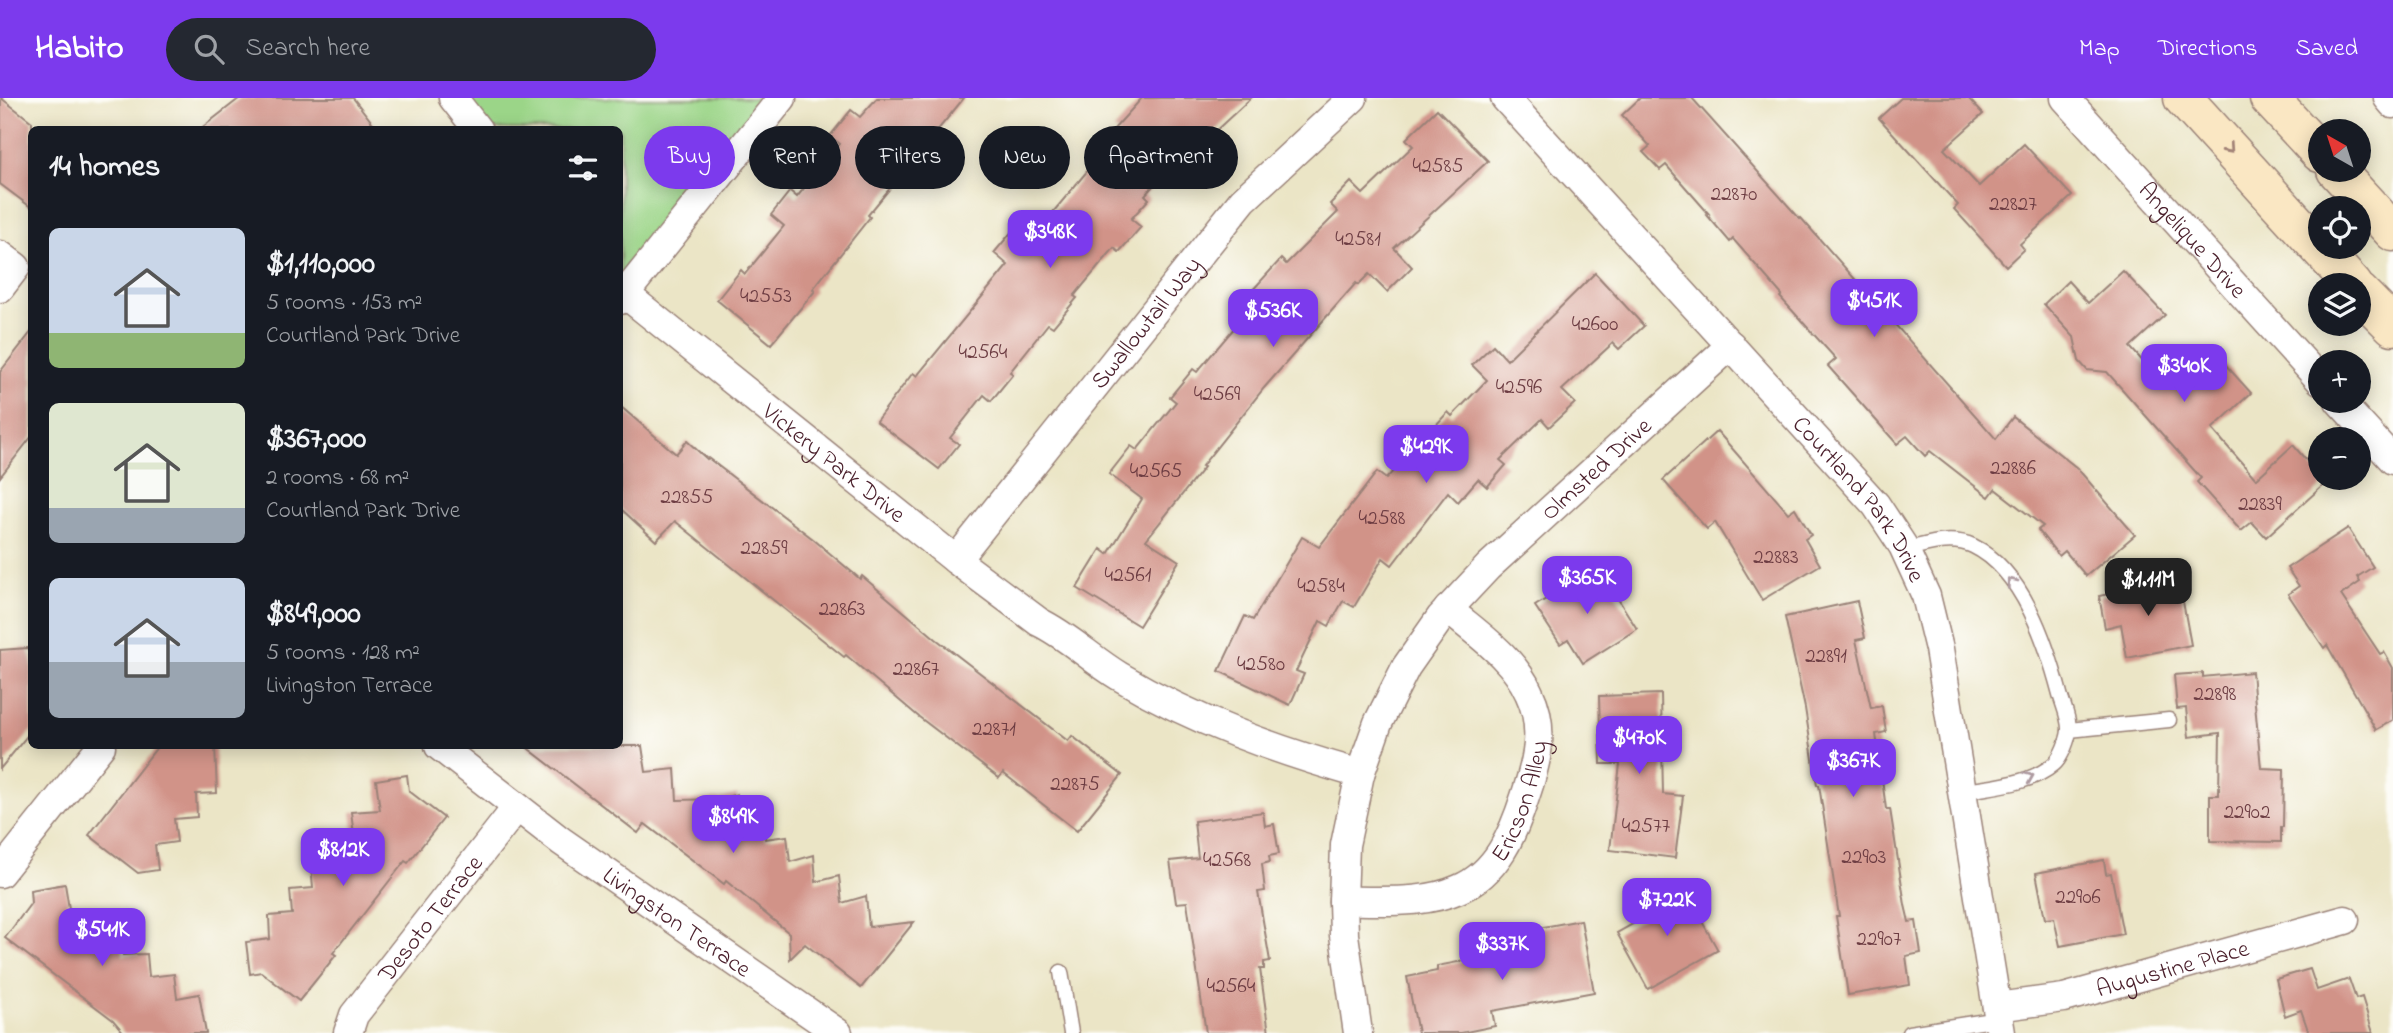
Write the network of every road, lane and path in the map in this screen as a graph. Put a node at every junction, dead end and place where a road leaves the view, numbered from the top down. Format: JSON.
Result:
{"nodes":[{"id":1,"x":453,"y":98,"type":"edge"},
{"id":2,"x":782,"y":98,"type":"edge"},
{"id":3,"x":1353,"y":98,"type":"edge"},
{"id":4,"x":1505,"y":98,"type":"edge"},
{"id":5,"x":2065,"y":98,"type":"edge"},
{"id":6,"x":2183,"y":98,"type":"edge"},
{"id":7,"x":2269,"y":98,"type":"edge"},
{"id":8,"x":2388,"y":98,"type":"edge"},
{"id":9,"x":2393,"y":103,"type":"edge"},
{"id":10,"x":475,"y":126,"type":"edge"},
{"id":11,"x":2308,"y":140,"type":"edge"},
{"id":12,"x":2347,"y":182,"type":"edge"},
{"id":13,"x":2393,"y":232,"type":"edge"},
{"id":14,"x":0,"y":254,"type":"edge"},
{"id":15,"x":2342,"y":273,"type":"edge"},
{"id":16,"x":0,"y":288,"type":"edge"},
{"id":17,"x":623,"y":293,"type":"edge"},
{"id":18,"x":623,"y":297,"type":"edge"},
{"id":19,"x":2371,"y":304,"type":"edge"},
{"id":20,"x":2393,"y":326,"type":"edge"},
{"id":21,"x":1731,"y":345,"type":"junction"},
{"id":22,"x":2308,"y":367,"type":"edge"},
{"id":23,"x":2350,"y":413,"type":"edge"},
{"id":24,"x":2393,"y":460,"type":"edge"},
{"id":25,"x":1905,"y":550,"type":"junction"},
{"id":26,"x":956,"y":560,"type":"junction"},
{"id":27,"x":1448,"y":609,"type":"junction"},
{"id":28,"x":2169,"y":720,"type":"dead end"},
{"id":29,"x":2069,"y":730,"type":"junction"},
{"id":30,"x":99,"y":749,"type":"edge"},
{"id":31,"x":443,"y":749,"type":"edge"},
{"id":32,"x":1360,"y":774,"type":"junction"},
{"id":33,"x":1962,"y":792,"type":"junction"},
{"id":34,"x":517,"y":807,"type":"junction"},
{"id":35,"x":0,"y":873,"type":"edge"},
{"id":36,"x":1342,"y":901,"type":"junction"},
{"id":37,"x":2345,"y":920,"type":"dead end"},
{"id":38,"x":1061,"y":972,"type":"dead end"},
{"id":39,"x":1999,"y":1020,"type":"edge"},
{"id":40,"x":348,"y":1033,"type":"edge"},
{"id":41,"x":838,"y":1033,"type":"edge"},
{"id":42,"x":1071,"y":1033,"type":"edge"},
{"id":43,"x":1358,"y":1033,"type":"edge"},
{"id":44,"x":1909,"y":1033,"type":"edge"}],
"edges":[{"from":1,"to":10,"type":"street"},
{"from":2,"to":17,"type":"street"},
{"from":3,"to":26,"type":"street","name":"Swallowtail Way"},
{"from":4,"to":21,"type":"street","name":"Courtland Park Drive"},
{"from":5,"to":22,"type":"street","name":"Angelique Drive"},
{"from":6,"to":15,"type":"main road","one_way":true},
{"from":7,"to":11,"type":"main road"},
{"from":8,"to":9,"type":"street"},
{"from":12,"to":13,"type":"main road"},
{"from":14,"to":16,"type":"street"},
{"from":18,"to":26,"type":"street","name":"Vickery Park Drive"},
{"from":19,"to":20,"type":"main road"},
{"from":21,"to":25,"type":"street","name":"Courtland Park Drive"},
{"from":21,"to":27,"type":"street","name":"Olmsted Drive"},
{"from":23,"to":24,"type":"street"},
{"from":29,"to":25,"type":"lane","one_way":true},
{"from":25,"to":33,"type":"street","name":"Courtland Park Drive"},
{"from":26,"to":32,"type":"street","name":"Vickery Park Drive"},
{"from":27,"to":32,"type":"street","name":"Olmsted Drive"},
{"from":27,"to":36,"type":"street","name":"Ericson Alley"},
{"from":28,"to":29,"type":"lane"},
{"from":33,"to":29,"type":"lane","one_way":true},
{"from":30,"to":35,"type":"street"},
{"from":31,"to":34,"type":"street","name":"Livingston Terrace"},
{"from":32,"to":36,"type":"street","name":"Olmsted Drive"},
{"from":33,"to":39,"type":"street","name":"Courtland Park Drive"},
{"from":34,"to":40,"type":"street","name":"Desoto Terrace"},
{"from":34,"to":41,"type":"street","name":"Livingston Terrace"},
{"from":36,"to":43,"type":"street","name":"Olmsted Drive"},
{"from":37,"to":39,"type":"street","name":"Augustine Place"},
{"from":38,"to":42,"type":"lane"},
{"from":39,"to":44,"type":"lane"}]}
